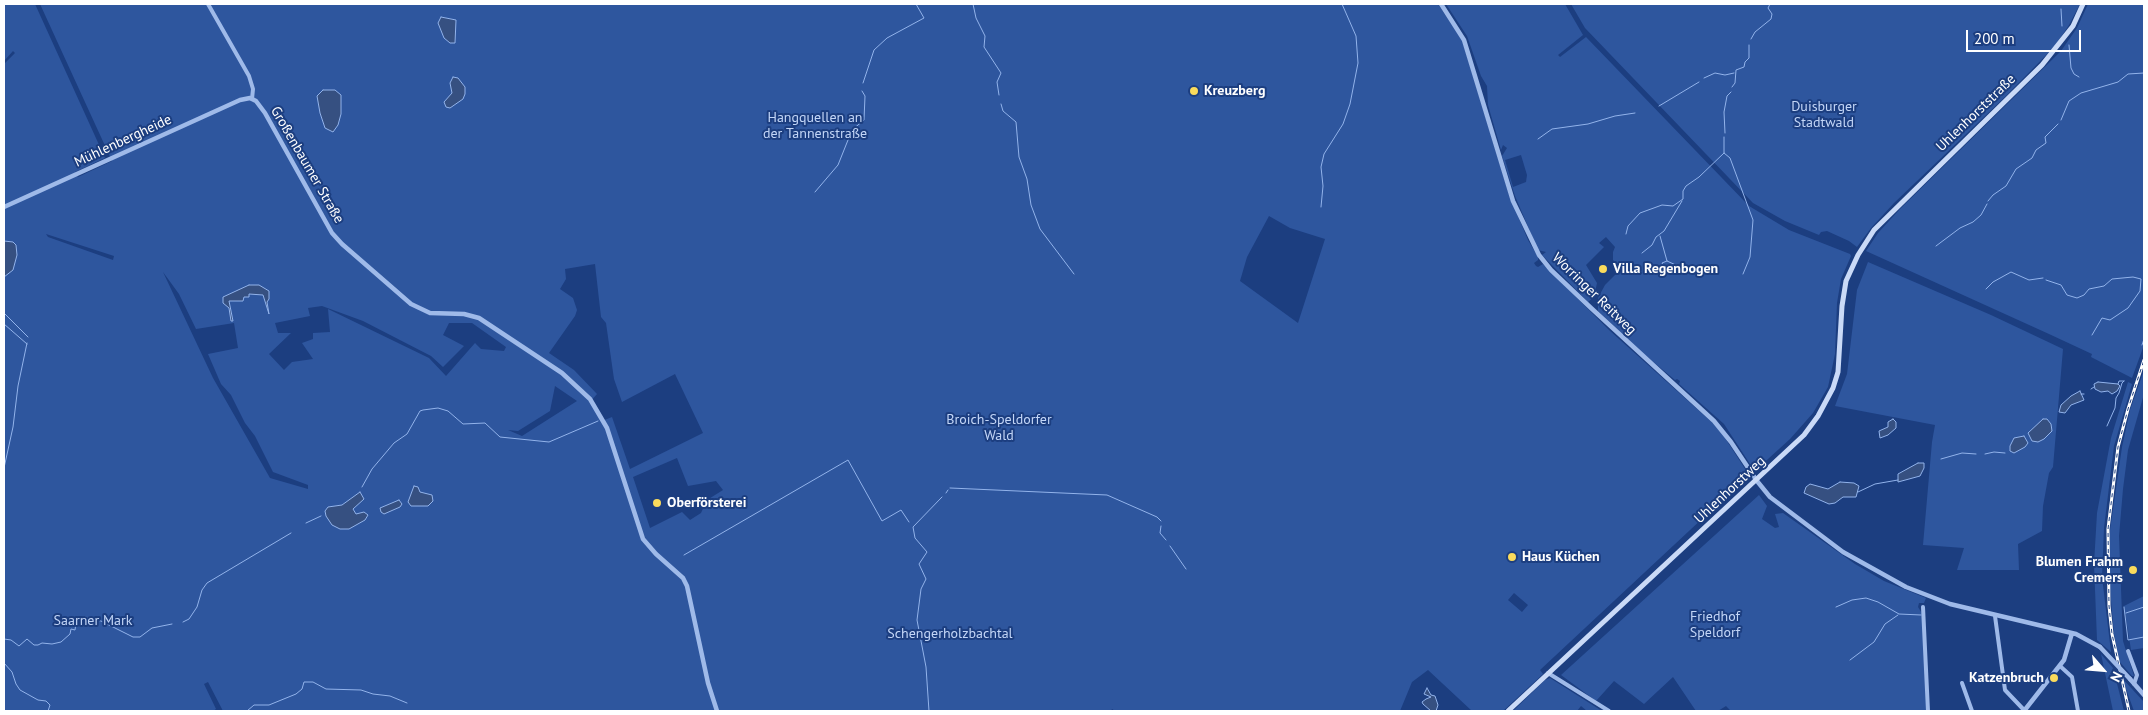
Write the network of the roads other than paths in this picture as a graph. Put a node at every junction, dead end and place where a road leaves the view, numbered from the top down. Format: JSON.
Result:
{"nodes":[{"id":1,"x":208,"y":4,"type":"edge"},
{"id":2,"x":1441,"y":4,"type":"edge"},
{"id":3,"x":2083,"y":4,"type":"edge"},
{"id":4,"x":252,"y":98,"type":"junction"},
{"id":5,"x":4,"y":207,"type":"edge"},
{"id":6,"x":1874,"y":230,"type":"joint"},
{"id":7,"x":1757,"y":481,"type":"junction"},
{"id":8,"x":1924,"y":607,"type":"dead end"},
{"id":9,"x":1995,"y":616,"type":"junction"},
{"id":10,"x":2072,"y":633,"type":"junction"},
{"id":11,"x":2128,"y":650,"type":"dead end"},
{"id":12,"x":2060,"y":666,"type":"junction"},
{"id":13,"x":1548,"y":673,"type":"junction"},
{"id":14,"x":1962,"y":682,"type":"dead end"},
{"id":15,"x":2134,"y":684,"type":"junction"},
{"id":16,"x":2144,"y":695,"type":"edge"},
{"id":17,"x":717,"y":711,"type":"edge"},
{"id":18,"x":1508,"y":711,"type":"edge"},
{"id":19,"x":1609,"y":711,"type":"edge"},
{"id":20,"x":1928,"y":711,"type":"edge"},
{"id":21,"x":1972,"y":711,"type":"edge"},
{"id":22,"x":2024,"y":711,"type":"edge"},
{"id":23,"x":2078,"y":711,"type":"edge"}],
"edges":[{"from":1,"to":4,"type":"street","name":"Großenbaumer Straße"},
{"from":2,"to":7,"type":"street","name":"Worringer Reitweg"},
{"from":3,"to":6,"type":"main road","name":"Uhlenhorststraße"},
{"from":4,"to":5,"type":"street","name":"Mühlenbergheide"},
{"from":4,"to":17,"type":"street","name":"Großenbaumer Straße"},
{"from":6,"to":7,"type":"main road","name":"Uhlenhorstweg"},
{"from":7,"to":9,"type":"street"},
{"from":7,"to":13,"type":"main road","name":"Uhlenhorstweg"},
{"from":8,"to":20,"type":"street"},
{"from":9,"to":10,"type":"street"},
{"from":9,"to":22,"type":"street"},
{"from":10,"to":12,"type":"street"},
{"from":10,"to":15,"type":"street","bridge":true},
{"from":11,"to":15,"type":"street"},
{"from":12,"to":22,"type":"street"},
{"from":12,"to":23,"type":"street"},
{"from":13,"to":18,"type":"main road","name":"Uhlenhorstweg"},
{"from":13,"to":19,"type":"street"},
{"from":14,"to":21,"type":"street"},
{"from":15,"to":16,"type":"street"}]}
